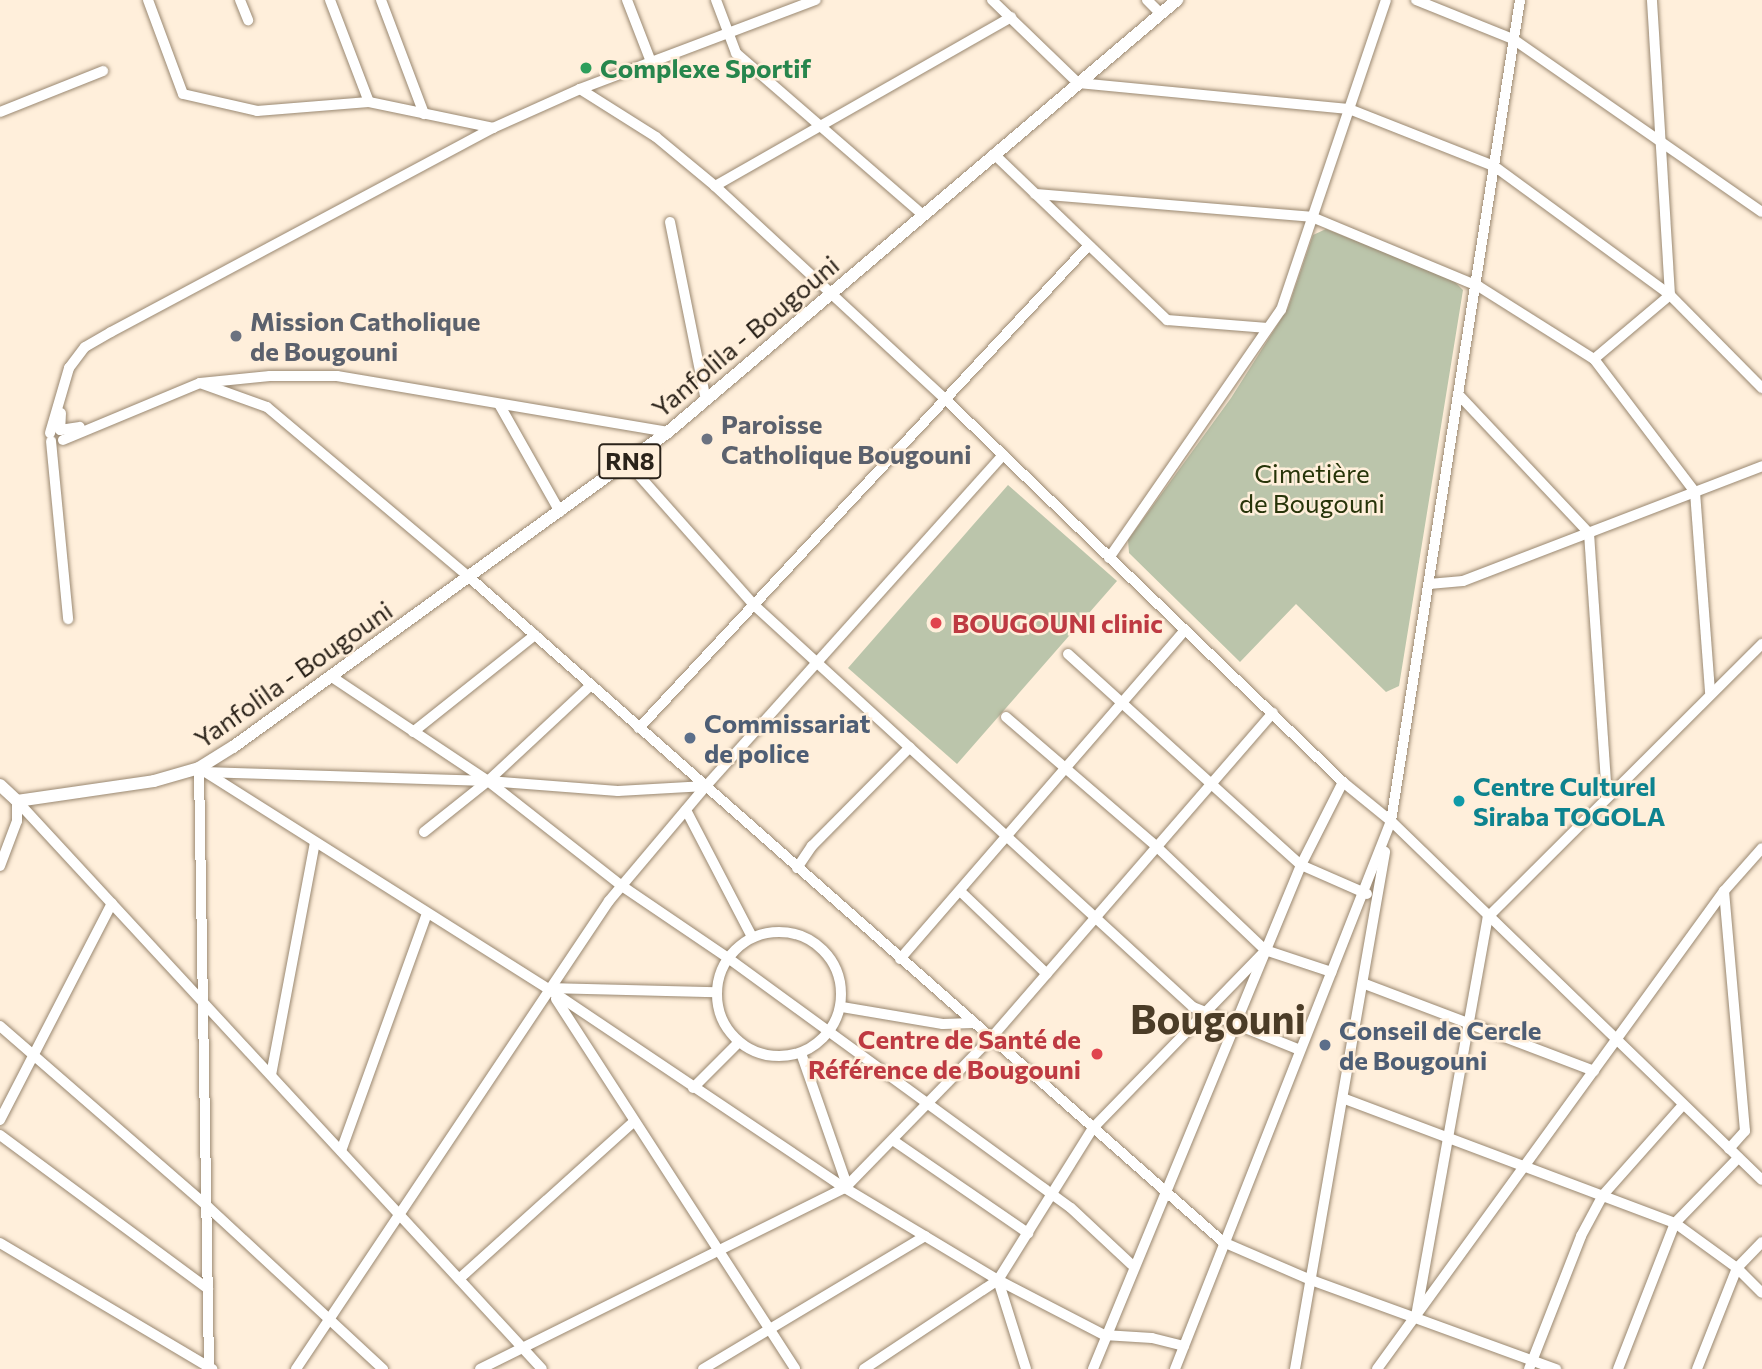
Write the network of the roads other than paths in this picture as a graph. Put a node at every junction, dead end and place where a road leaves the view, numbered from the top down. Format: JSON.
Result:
{"nodes":[{"id":1,"x":148,"y":0,"type":"edge"},
{"id":2,"x":240,"y":0,"type":"edge"},
{"id":3,"x":330,"y":0,"type":"edge"},
{"id":4,"x":381,"y":0,"type":"edge"},
{"id":5,"x":627,"y":0,"type":"edge"},
{"id":6,"x":716,"y":0,"type":"edge"},
{"id":7,"x":816,"y":0,"type":"edge"},
{"id":8,"x":992,"y":0,"type":"edge"},
{"id":9,"x":1147,"y":0,"type":"edge"},
{"id":10,"x":1177,"y":0,"type":"edge"},
{"id":11,"x":1386,"y":0,"type":"edge"},
{"id":12,"x":1416,"y":0,"type":"edge"},
{"id":13,"x":1520,"y":0,"type":"edge"},
{"id":14,"x":1652,"y":0,"type":"edge"},
{"id":15,"x":1161,"y":14,"type":"junction"},
{"id":16,"x":1011,"y":17,"type":"junction"},
{"id":17,"x":248,"y":20,"type":"dead end"},
{"id":18,"x":729,"y":33,"type":"junction"},
{"id":19,"x":1513,"y":39,"type":"junction"},
{"id":20,"x":651,"y":62,"type":"junction"},
{"id":21,"x":103,"y":71,"type":"dead end"},
{"id":22,"x":1077,"y":83,"type":"junction"},
{"id":23,"x":580,"y":89,"type":"junction"},
{"id":24,"x":369,"y":102,"type":"junction"},
{"id":25,"x":1349,"y":109,"type":"junction"},
{"id":26,"x":0,"y":112,"type":"edge"},
{"id":27,"x":424,"y":114,"type":"junction"},
{"id":28,"x":822,"y":123,"type":"junction"},
{"id":29,"x":493,"y":128,"type":"junction"},
{"id":30,"x":1663,"y":139,"type":"junction"},
{"id":31,"x":994,"y":154,"type":"junction"},
{"id":32,"x":1493,"y":166,"type":"junction"},
{"id":33,"x":715,"y":186,"type":"junction"},
{"id":34,"x":1035,"y":194,"type":"junction"},
{"id":35,"x":1762,"y":212,"type":"edge"},
{"id":36,"x":923,"y":215,"type":"junction"},
{"id":37,"x":1312,"y":217,"type":"junction"},
{"id":38,"x":670,"y":222,"type":"dead end"},
{"id":39,"x":1089,"y":245,"type":"junction"},
{"id":40,"x":1478,"y":286,"type":"junction"},
{"id":41,"x":830,"y":294,"type":"junction"},
{"id":42,"x":1670,"y":295,"type":"junction"},
{"id":43,"x":1268,"y":328,"type":"junction"},
{"id":44,"x":1594,"y":359,"type":"junction"},
{"id":45,"x":201,"y":383,"type":"junction"},
{"id":46,"x":1762,"y":388,"type":"edge"},
{"id":47,"x":1458,"y":394,"type":"junction"},
{"id":48,"x":945,"y":399,"type":"junction"},
{"id":49,"x":706,"y":400,"type":"junction"},
{"id":50,"x":499,"y":404,"type":"junction"},
{"id":51,"x":668,"y":432,"type":"junction"},
{"id":52,"x":57,"y":437,"type":"junction"},
{"id":53,"x":1003,"y":455,"type":"junction"},
{"id":54,"x":628,"y":463,"type":"junction"},
{"id":55,"x":1762,"y":466,"type":"edge"},
{"id":56,"x":1695,"y":492,"type":"junction"},
{"id":57,"x":560,"y":512,"type":"junction"},
{"id":58,"x":1589,"y":533,"type":"junction"},
{"id":59,"x":1109,"y":558,"type":"junction"},
{"id":60,"x":469,"y":577,"type":"junction"},
{"id":61,"x":1429,"y":584,"type":"junction"},
{"id":62,"x":754,"y":604,"type":"junction"},
{"id":63,"x":68,"y":619,"type":"dead end"},
{"id":64,"x":1184,"y":631,"type":"junction"},
{"id":65,"x":535,"y":635,"type":"junction"},
{"id":66,"x":1762,"y":644,"type":"edge"},
{"id":67,"x":1068,"y":654,"type":"dead end"},
{"id":68,"x":817,"y":661,"type":"junction"},
{"id":69,"x":332,"y":677,"type":"junction"},
{"id":70,"x":590,"y":686,"type":"junction"},
{"id":71,"x":1710,"y":692,"type":"junction"},
{"id":72,"x":1123,"y":701,"type":"junction"},
{"id":73,"x":1273,"y":712,"type":"junction"},
{"id":74,"x":1006,"y":717,"type":"dead end"},
{"id":75,"x":639,"y":728,"type":"junction"},
{"id":76,"x":412,"y":732,"type":"junction"},
{"id":77,"x":910,"y":747,"type":"junction"},
{"id":78,"x":1065,"y":768,"type":"junction"},
{"id":79,"x":199,"y":770,"type":"junction"},
{"id":80,"x":488,"y":781,"type":"junction"},
{"id":81,"x":1343,"y":782,"type":"junction"},
{"id":82,"x":1212,"y":784,"type":"junction"},
{"id":83,"x":0,"y":785,"type":"edge"},
{"id":84,"x":706,"y":786,"type":"junction"},
{"id":85,"x":1607,"y":797,"type":"junction"},
{"id":86,"x":17,"y":800,"type":"junction"},
{"id":87,"x":686,"y":810,"type":"junction"},
{"id":88,"x":1391,"y":821,"type":"junction"},
{"id":89,"x":424,"y":832,"type":"dead end"},
{"id":90,"x":1009,"y":836,"type":"junction"},
{"id":91,"x":314,"y":842,"type":"junction"},
{"id":92,"x":1157,"y":847,"type":"junction"},
{"id":93,"x":1762,"y":848,"type":"edge"},
{"id":94,"x":1301,"y":865,"type":"junction"},
{"id":95,"x":0,"y":866,"type":"edge"},
{"id":96,"x":797,"y":868,"type":"junction"},
{"id":97,"x":622,"y":886,"type":"junction"},
{"id":98,"x":1367,"y":890,"type":"junction"},
{"id":99,"x":960,"y":891,"type":"junction"},
{"id":100,"x":1724,"y":891,"type":"junction"},
{"id":101,"x":112,"y":903,"type":"junction"},
{"id":102,"x":427,"y":914,"type":"junction"},
{"id":103,"x":1097,"y":917,"type":"junction"},
{"id":104,"x":1488,"y":917,"type":"junction"},
{"id":105,"x":1370,"y":933,"type":"junction"},
{"id":106,"x":752,"y":937,"type":"junction"},
{"id":107,"x":1265,"y":950,"type":"junction"},
{"id":108,"x":729,"y":958,"type":"junction"},
{"id":109,"x":900,"y":958,"type":"junction"},
{"id":110,"x":1331,"y":972,"type":"junction"},
{"id":111,"x":1047,"y":974,"type":"junction"},
{"id":112,"x":1365,"y":984,"type":"junction"},
{"id":113,"x":550,"y":991,"type":"junction"},
{"id":114,"x":716,"y":992,"type":"junction"},
{"id":115,"x":206,"y":1005,"type":"junction"},
{"id":116,"x":842,"y":1007,"type":"junction"},
{"id":117,"x":1203,"y":1012,"type":"junction"},
{"id":118,"x":1239,"y":1022,"type":"junction"},
{"id":119,"x":973,"y":1023,"type":"junction"},
{"id":120,"x":1469,"y":1023,"type":"junction"},
{"id":121,"x":0,"y":1026,"type":"edge"},
{"id":122,"x":827,"y":1032,"type":"junction"},
{"id":123,"x":992,"y":1037,"type":"junction"},
{"id":124,"x":739,"y":1042,"type":"junction"},
{"id":125,"x":1615,"y":1042,"type":"junction"},
{"id":126,"x":1300,"y":1050,"type":"junction"},
{"id":127,"x":801,"y":1053,"type":"junction"},
{"id":128,"x":33,"y":1054,"type":"junction"},
{"id":129,"x":1594,"y":1070,"type":"junction"},
{"id":130,"x":271,"y":1075,"type":"junction"},
{"id":131,"x":693,"y":1088,"type":"junction"},
{"id":132,"x":1345,"y":1099,"type":"junction"},
{"id":133,"x":929,"y":1105,"type":"junction"},
{"id":134,"x":1683,"y":1105,"type":"junction"},
{"id":135,"x":0,"y":1120,"type":"edge"},
{"id":136,"x":632,"y":1123,"type":"junction"},
{"id":137,"x":1093,"y":1128,"type":"junction"},
{"id":138,"x":0,"y":1135,"type":"edge"},
{"id":139,"x":894,"y":1141,"type":"junction"},
{"id":140,"x":1447,"y":1141,"type":"junction"},
{"id":141,"x":1729,"y":1149,"type":"junction"},
{"id":142,"x":341,"y":1151,"type":"junction"},
{"id":143,"x":1738,"y":1158,"type":"junction"},
{"id":144,"x":1524,"y":1167,"type":"junction"},
{"id":145,"x":1762,"y":1180,"type":"edge"},
{"id":146,"x":846,"y":1186,"type":"junction"},
{"id":147,"x":1165,"y":1191,"type":"junction"},
{"id":148,"x":1053,"y":1195,"type":"junction"},
{"id":149,"x":1603,"y":1195,"type":"junction"},
{"id":150,"x":207,"y":1206,"type":"junction"},
{"id":151,"x":400,"y":1215,"type":"junction"},
{"id":152,"x":1675,"y":1223,"type":"junction"},
{"id":153,"x":1028,"y":1233,"type":"junction"},
{"id":154,"x":925,"y":1236,"type":"junction"},
{"id":155,"x":1223,"y":1242,"type":"junction"},
{"id":156,"x":1762,"y":1242,"type":"edge"},
{"id":157,"x":0,"y":1243,"type":"edge"},
{"id":158,"x":718,"y":1252,"type":"junction"},
{"id":159,"x":1132,"y":1265,"type":"junction"},
{"id":160,"x":1737,"y":1268,"type":"junction"},
{"id":161,"x":459,"y":1279,"type":"junction"},
{"id":162,"x":998,"y":1280,"type":"junction"},
{"id":163,"x":1311,"y":1280,"type":"junction"},
{"id":164,"x":208,"y":1289,"type":"junction"},
{"id":165,"x":1762,"y":1293,"type":"edge"},
{"id":166,"x":1416,"y":1316,"type":"junction"},
{"id":167,"x":329,"y":1318,"type":"junction"},
{"id":168,"x":769,"y":1330,"type":"junction"},
{"id":169,"x":1104,"y":1335,"type":"junction"},
{"id":170,"x":1184,"y":1346,"type":"junction"},
{"id":171,"x":523,"y":1348,"type":"junction"},
{"id":172,"x":1531,"y":1365,"type":"edge"},
{"id":173,"x":211,"y":1368,"type":"edge"},
{"id":174,"x":296,"y":1369,"type":"edge"},
{"id":175,"x":383,"y":1369,"type":"edge"},
{"id":176,"x":480,"y":1369,"type":"edge"},
{"id":177,"x":542,"y":1369,"type":"edge"},
{"id":178,"x":703,"y":1369,"type":"edge"},
{"id":179,"x":795,"y":1369,"type":"edge"},
{"id":180,"x":864,"y":1369,"type":"edge"},
{"id":181,"x":1026,"y":1369,"type":"edge"},
{"id":182,"x":1093,"y":1369,"type":"edge"},
{"id":183,"x":1175,"y":1369,"type":"edge"},
{"id":184,"x":1295,"y":1369,"type":"edge"},
{"id":185,"x":1377,"y":1369,"type":"edge"},
{"id":186,"x":1556,"y":1369,"type":"edge"},
{"id":187,"x":1618,"y":1369,"type":"edge"},
{"id":188,"x":1698,"y":1369,"type":"edge"}],
"edges":[{"from":1,"to":24,"type":"street"},
{"from":2,"to":17,"type":"street"},
{"from":3,"to":24,"type":"street"},
{"from":4,"to":27,"type":"street"},
{"from":5,"to":20,"type":"street"},
{"from":6,"to":18,"type":"street"},
{"from":7,"to":18,"type":"street"},
{"from":8,"to":16,"type":"street"},
{"from":9,"to":15,"type":"street"},
{"from":10,"to":15,"type":"main road","name":"Yanfolila - Bougouni","number":"RN8"},
{"from":11,"to":25,"type":"street"},
{"from":12,"to":19,"type":"street"},
{"from":13,"to":19,"type":"street"},
{"from":14,"to":30,"type":"street"},
{"from":15,"to":22,"type":"main road","name":"Yanfolila - Bougouni","number":"RN8"},
{"from":16,"to":22,"type":"street"},
{"from":16,"to":28,"type":"street"},
{"from":18,"to":20,"type":"street"},
{"from":18,"to":28,"type":"street"},
{"from":19,"to":30,"type":"street"},
{"from":19,"to":32,"type":"street"},
{"from":20,"to":23,"type":"street"},
{"from":21,"to":26,"type":"street"},
{"from":22,"to":25,"type":"street"},
{"from":22,"to":31,"type":"main road","name":"Yanfolila - Bougouni","number":"RN8"},
{"from":23,"to":29,"type":"street"},
{"from":23,"to":33,"type":"street"},
{"from":24,"to":27,"type":"street"},
{"from":25,"to":32,"type":"street"},
{"from":25,"to":37,"type":"street"},
{"from":27,"to":29,"type":"street"},
{"from":28,"to":33,"type":"street"},
{"from":28,"to":36,"type":"street"},
{"from":29,"to":52,"type":"street"},
{"from":30,"to":35,"type":"street"},
{"from":30,"to":42,"type":"street"},
{"from":31,"to":34,"type":"street"},
{"from":31,"to":36,"type":"main road","name":"Yanfolila - Bougouni","number":"RN8"},
{"from":32,"to":40,"type":"street"},
{"from":32,"to":42,"type":"street"},
{"from":33,"to":41,"type":"street"},
{"from":34,"to":37,"type":"street"},
{"from":34,"to":39,"type":"street"},
{"from":36,"to":41,"type":"main road","name":"Yanfolila - Bougouni","number":"RN8"},
{"from":37,"to":40,"type":"street"},
{"from":37,"to":43,"type":"street"},
{"from":38,"to":49,"type":"street"},
{"from":39,"to":43,"type":"street"},
{"from":39,"to":48,"type":"street"},
{"from":40,"to":44,"type":"street"},
{"from":40,"to":47,"type":"street"},
{"from":41,"to":48,"type":"street"},
{"from":41,"to":49,"type":"main road","name":"Yanfolila - Bougouni","number":"RN8"},
{"from":42,"to":44,"type":"street"},
{"from":42,"to":46,"type":"street"},
{"from":43,"to":59,"type":"street"},
{"from":44,"to":56,"type":"street"},
{"from":45,"to":50,"type":"street"},
{"from":45,"to":52,"type":"street"},
{"from":45,"to":60,"type":"street"},
{"from":47,"to":58,"type":"street"},
{"from":47,"to":61,"type":"street"},
{"from":48,"to":53,"type":"street"},
{"from":48,"to":62,"type":"street"},
{"from":49,"to":51,"type":"main road","name":"Yanfolila - Bougouni","number":"RN8"},
{"from":50,"to":51,"type":"street"},
{"from":50,"to":57,"type":"street"},
{"from":51,"to":54,"type":"main road","name":"Yanfolila - Bougouni","number":"RN8"},
{"from":52,"to":63,"type":"street"},
{"from":53,"to":59,"type":"street"},
{"from":53,"to":68,"type":"street"},
{"from":54,"to":57,"type":"main road","name":"Yanfolila - Bougouni","number":"RN8"},
{"from":54,"to":62,"type":"street"},
{"from":55,"to":56,"type":"street"},
{"from":56,"to":58,"type":"street"},
{"from":56,"to":71,"type":"street"},
{"from":57,"to":60,"type":"main road","name":"Yanfolila - Bougouni","number":"RN8"},
{"from":58,"to":61,"type":"street"},
{"from":58,"to":85,"type":"street"},
{"from":59,"to":64,"type":"street"},
{"from":60,"to":65,"type":"street"},
{"from":60,"to":69,"type":"main road","name":"Yanfolila - Bougouni","number":"RN8"},
{"from":61,"to":88,"type":"street"},
{"from":62,"to":68,"type":"street"},
{"from":62,"to":75,"type":"street"},
{"from":64,"to":72,"type":"street"},
{"from":64,"to":73,"type":"street"},
{"from":65,"to":70,"type":"street"},
{"from":65,"to":76,"type":"street"},
{"from":66,"to":71,"type":"street"},
{"from":67,"to":72,"type":"street"},
{"from":68,"to":77,"type":"street"},
{"from":68,"to":84,"type":"street"},
{"from":69,"to":76,"type":"street"},
{"from":69,"to":79,"type":"main road","name":"Yanfolila - Bougouni","number":"RN8"},
{"from":70,"to":75,"type":"street"},
{"from":70,"to":80,"type":"street"},
{"from":71,"to":85,"type":"street"},
{"from":72,"to":78,"type":"street"},
{"from":72,"to":82,"type":"street"},
{"from":73,"to":81,"type":"street"},
{"from":73,"to":82,"type":"street"},
{"from":74,"to":78,"type":"street"},
{"from":75,"to":84,"type":"street"},
{"from":76,"to":80,"type":"street"},
{"from":77,"to":90,"type":"street"},
{"from":77,"to":96,"type":"street"},
{"from":78,"to":90,"type":"street"},
{"from":78,"to":92,"type":"street"},
{"from":79,"to":80,"type":"street"},
{"from":79,"to":86,"type":"main road","name":"Yanfolila - Bougouni","number":"RN8"},
{"from":79,"to":91,"type":"street"},
{"from":79,"to":115,"type":"street"},
{"from":80,"to":84,"type":"street"},
{"from":80,"to":89,"type":"street"},
{"from":80,"to":97,"type":"street"},
{"from":81,"to":88,"type":"street"},
{"from":81,"to":94,"type":"street"},
{"from":82,"to":92,"type":"street"},
{"from":82,"to":94,"type":"street"},
{"from":83,"to":86,"type":"main road"},
{"from":84,"to":87,"type":"street"},
{"from":84,"to":96,"type":"street"},
{"from":85,"to":104,"type":"street"},
{"from":86,"to":95,"type":"street"},
{"from":86,"to":101,"type":"street"},
{"from":87,"to":97,"type":"street"},
{"from":87,"to":106,"type":"street"},
{"from":88,"to":98,"type":"street"},
{"from":88,"to":104,"type":"street"},
{"from":88,"to":105,"type":"street"},
{"from":90,"to":99,"type":"street"},
{"from":90,"to":103,"type":"street"},
{"from":91,"to":102,"type":"street"},
{"from":91,"to":130,"type":"street"},
{"from":92,"to":103,"type":"street"},
{"from":92,"to":107,"type":"street"},
{"from":93,"to":100,"type":"street"},
{"from":94,"to":98,"type":"street"},
{"from":94,"to":107,"type":"street"},
{"from":96,"to":109,"type":"street"},
{"from":97,"to":108,"type":"street"},
{"from":97,"to":113,"type":"street"},
{"from":98,"to":105,"type":"street"},
{"from":98,"to":110,"type":"street"},
{"from":99,"to":109,"type":"street"},
{"from":99,"to":111,"type":"street"},
{"from":100,"to":125,"type":"street"},
{"from":100,"to":141,"type":"street"},
{"from":101,"to":115,"type":"street"},
{"from":101,"to":128,"type":"street"},
{"from":102,"to":113,"type":"street"},
{"from":102,"to":142,"type":"street"},
{"from":103,"to":111,"type":"street"},
{"from":103,"to":117,"type":"street"},
{"from":104,"to":120,"type":"street"},
{"from":104,"to":125,"type":"street"},
{"from":105,"to":112,"type":"street"},
{"from":106,"to":108,"type":"street"},
{"from":106,"to":116,"type":"street"},
{"from":107,"to":110,"type":"street"},
{"from":107,"to":117,"type":"street"},
{"from":107,"to":118,"type":"street"},
{"from":108,"to":114,"type":"street"},
{"from":108,"to":122,"type":"street"},
{"from":109,"to":119,"type":"street"},
{"from":110,"to":126,"type":"street"},
{"from":111,"to":123,"type":"street"},
{"from":112,"to":120,"type":"street"},
{"from":112,"to":132,"type":"street"},
{"from":113,"to":114,"type":"street"},
{"from":113,"to":131,"type":"street"},
{"from":113,"to":136,"type":"street"},
{"from":113,"to":151,"type":"street"},
{"from":114,"to":124,"type":"street"},
{"from":115,"to":130,"type":"street"},
{"from":115,"to":150,"type":"street"},
{"from":116,"to":119,"type":"street"},
{"from":116,"to":122,"type":"street"},
{"from":117,"to":118,"type":"street"},
{"from":117,"to":137,"type":"street"},
{"from":118,"to":126,"type":"street"},
{"from":118,"to":147,"type":"street"},
{"from":119,"to":123,"type":"street"},
{"from":120,"to":129,"type":"street"},
{"from":120,"to":140,"type":"street"},
{"from":121,"to":128,"type":"street"},
{"from":122,"to":127,"type":"street"},
{"from":122,"to":133,"type":"street"},
{"from":123,"to":133,"type":"street"},
{"from":123,"to":137,"type":"street"},
{"from":124,"to":127,"type":"street"},
{"from":124,"to":131,"type":"street"},
{"from":125,"to":129,"type":"street"},
{"from":125,"to":134,"type":"street"},
{"from":126,"to":155,"type":"street"},
{"from":127,"to":146,"type":"street"},
{"from":128,"to":135,"type":"street"},
{"from":128,"to":150,"type":"street"},
{"from":129,"to":144,"type":"street"},
{"from":130,"to":142,"type":"street"},
{"from":131,"to":146,"type":"street"},
{"from":132,"to":140,"type":"street"},
{"from":132,"to":163,"type":"street"},
{"from":133,"to":139,"type":"street"},
{"from":133,"to":148,"type":"street"},
{"from":134,"to":141,"type":"street"},
{"from":134,"to":149,"type":"street"},
{"from":136,"to":158,"type":"street"},
{"from":136,"to":161,"type":"street"},
{"from":137,"to":147,"type":"street"},
{"from":137,"to":148,"type":"street"},
{"from":138,"to":164,"type":"street"},
{"from":139,"to":146,"type":"street"},
{"from":139,"to":153,"type":"street"},
{"from":140,"to":144,"type":"street"},
{"from":140,"to":166,"type":"street"},
{"from":141,"to":143,"type":"street"},
{"from":142,"to":151,"type":"street"},
{"from":143,"to":145,"type":"street"},
{"from":143,"to":152,"type":"street"},
{"from":144,"to":149,"type":"street"},
{"from":144,"to":166,"type":"street"},
{"from":146,"to":154,"type":"street"},
{"from":146,"to":158,"type":"street"},
{"from":147,"to":155,"type":"street"},
{"from":147,"to":159,"type":"street"},
{"from":148,"to":153,"type":"street"},
{"from":148,"to":159,"type":"street"},
{"from":149,"to":152,"type":"street"},
{"from":149,"to":172,"type":"street"},
{"from":150,"to":164,"type":"street"},
{"from":150,"to":167,"type":"street"},
{"from":151,"to":161,"type":"street"},
{"from":151,"to":167,"type":"street"},
{"from":152,"to":160,"type":"street"},
{"from":152,"to":187,"type":"street"},
{"from":153,"to":162,"type":"street"},
{"from":154,"to":162,"type":"street"},
{"from":154,"to":168,"type":"street"},
{"from":155,"to":163,"type":"street"},
{"from":155,"to":170,"type":"street"},
{"from":156,"to":160,"type":"street"},
{"from":157,"to":173,"type":"street"},
{"from":158,"to":168,"type":"street"},
{"from":158,"to":171,"type":"street"},
{"from":159,"to":169,"type":"street"},
{"from":160,"to":165,"type":"street"},
{"from":160,"to":188,"type":"street"},
{"from":161,"to":171,"type":"street"},
{"from":162,"to":169,"type":"street"},
{"from":162,"to":180,"type":"street"},
{"from":162,"to":181,"type":"street"},
{"from":163,"to":166,"type":"street"},
{"from":163,"to":184,"type":"street"},
{"from":164,"to":173,"type":"street"},
{"from":166,"to":172,"type":"street"},
{"from":166,"to":185,"type":"street"},
{"from":167,"to":174,"type":"street"},
{"from":167,"to":175,"type":"street"},
{"from":168,"to":178,"type":"street"},
{"from":168,"to":179,"type":"street"},
{"from":169,"to":170,"type":"street"},
{"from":169,"to":182,"type":"street"},
{"from":170,"to":183,"type":"street"},
{"from":171,"to":176,"type":"street"},
{"from":171,"to":177,"type":"street"},
{"from":172,"to":186,"type":"street"}]}
